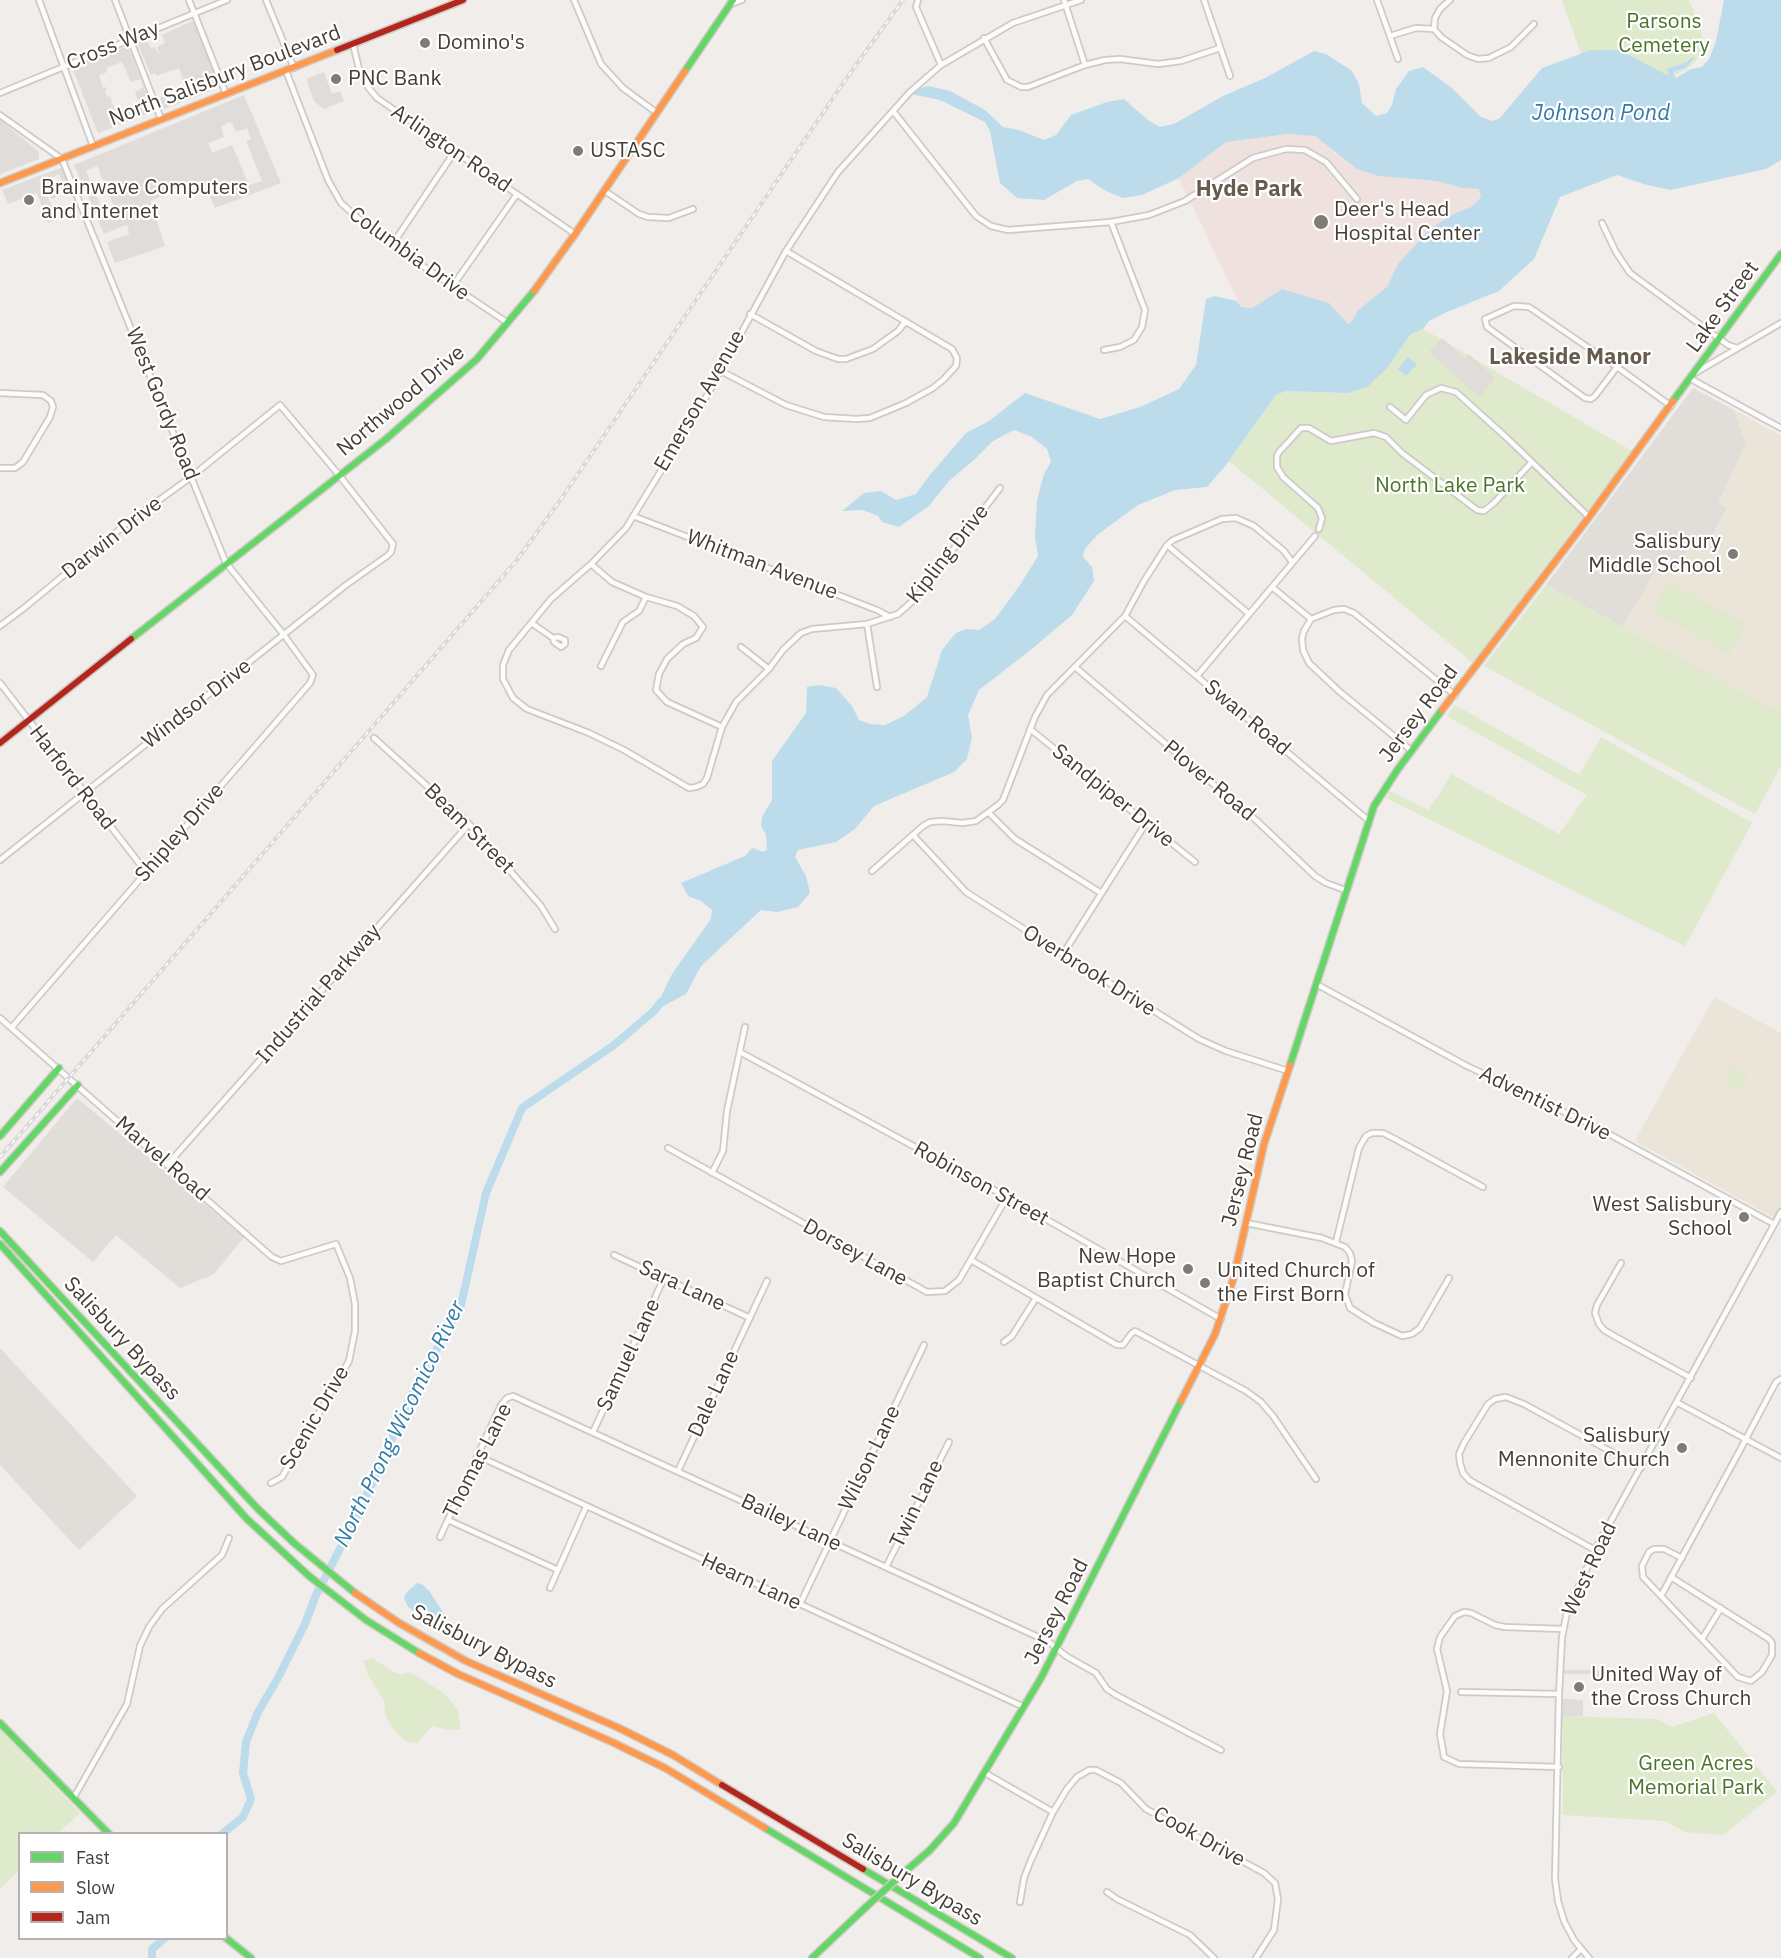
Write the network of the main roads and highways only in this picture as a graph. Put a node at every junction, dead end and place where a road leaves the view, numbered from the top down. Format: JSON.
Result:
{"nodes":[{"id":1,"x":463,"y":0,"type":"edge"},
{"id":2,"x":732,"y":2,"type":"edge"},
{"id":3,"x":0,"y":183,"type":"edge"},
{"id":4,"x":1781,"y":254,"type":"edge"},
{"id":5,"x":1693,"y":376,"type":"joint"},
{"id":6,"x":0,"y":743,"type":"edge"},
{"id":7,"x":59,"y":1068,"type":"road end"},
{"id":8,"x":78,"y":1085,"type":"road end"},
{"id":9,"x":0,"y":1136,"type":"edge"},
{"id":10,"x":0,"y":1172,"type":"edge"},
{"id":11,"x":0,"y":1231,"type":"edge"},
{"id":12,"x":0,"y":1244,"type":"edge"},
{"id":13,"x":0,"y":1723,"type":"edge"},
{"id":14,"x":108,"y":1832,"type":"edge"},
{"id":15,"x":228,"y":1940,"type":"edge"},
{"id":16,"x":251,"y":1958,"type":"edge"},
{"id":17,"x":812,"y":1958,"type":"edge"},
{"id":18,"x":980,"y":1958,"type":"edge"},
{"id":19,"x":1012,"y":1958,"type":"edge"}],
"edges":[{"from":1,"to":3,"type":"main road","name":"North Salisbury Boulevard"},
{"from":2,"to":6,"type":"main road","name":"Northwood Drive"},
{"from":4,"to":5,"type":"main road","name":"Lake Street"},
{"from":5,"to":17,"type":"main road","name":"Jersey Road","bridge":true},
{"from":7,"to":9,"type":"main road"},
{"from":8,"to":10,"type":"main road"},
{"from":11,"to":19,"type":"main road","name":"Salisbury Bypass"},
{"from":12,"to":18,"type":"main road","name":"Salisbury Bypass"},
{"from":13,"to":14,"type":"main road"},
{"from":15,"to":16,"type":"main road"}]}
